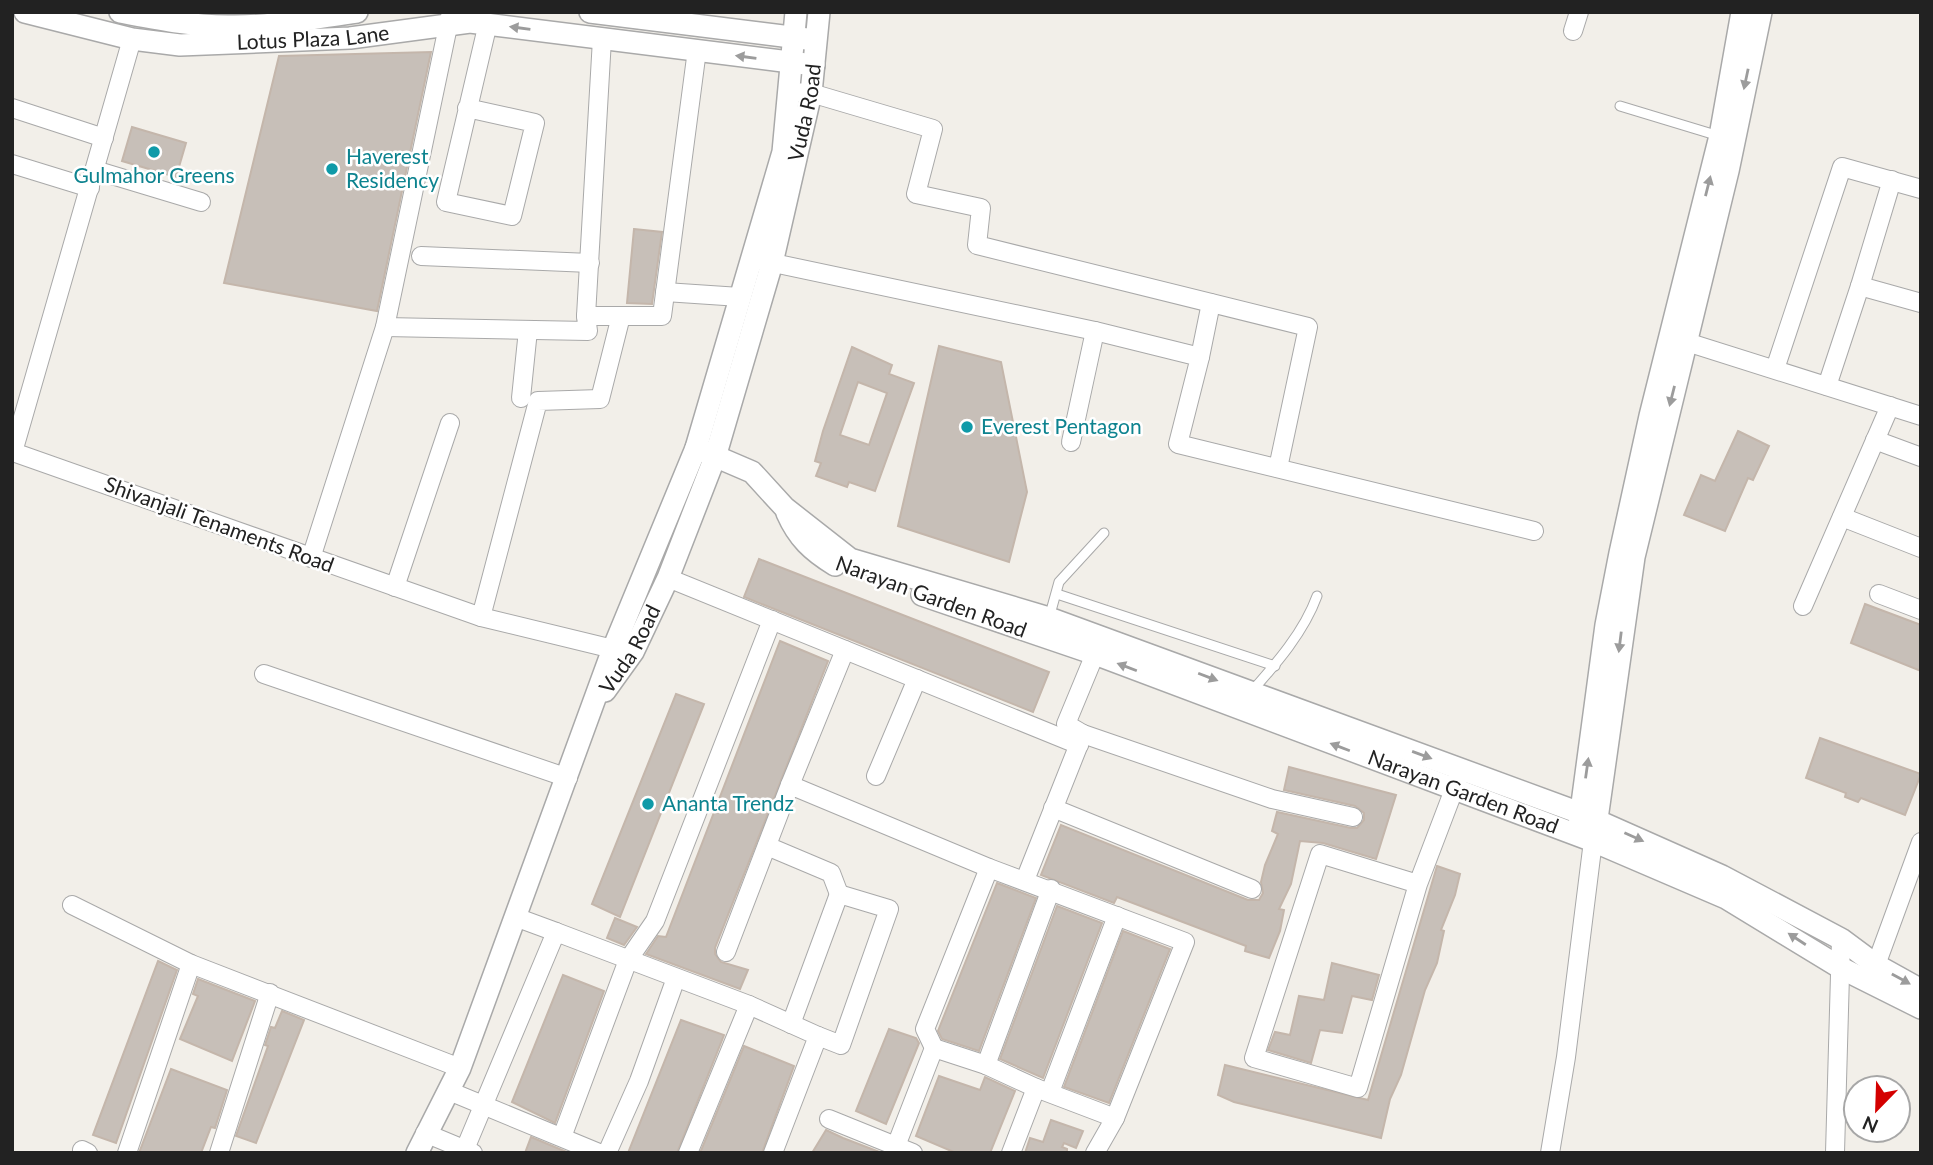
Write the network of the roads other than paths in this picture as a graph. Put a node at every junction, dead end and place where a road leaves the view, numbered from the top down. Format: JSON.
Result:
{"nodes":[{"id":1,"x":24,"y":12,"type":"edge"},
{"id":2,"x":118,"y":12,"type":"edge"},
{"id":3,"x":357,"y":12,"type":"edge"},
{"id":4,"x":590,"y":12,"type":"edge"},
{"id":5,"x":796,"y":12,"type":"edge"},
{"id":6,"x":819,"y":12,"type":"edge"},
{"id":7,"x":1579,"y":12,"type":"edge"},
{"id":8,"x":1742,"y":12,"type":"edge"},
{"id":9,"x":1761,"y":12,"type":"edge"},
{"id":10,"x":466,"y":19,"type":"edge"},
{"id":11,"x":183,"y":27,"type":"edge"},
{"id":12,"x":1573,"y":31,"type":"dead end"},
{"id":13,"x":110,"y":34,"type":"junction"},
{"id":14,"x":793,"y":37,"type":"junction"},
{"id":15,"x":132,"y":39,"type":"junction"},
{"id":16,"x":602,"y":39,"type":"junction"},
{"id":17,"x":816,"y":39,"type":"junction"},
{"id":18,"x":697,"y":50,"type":"junction"},
{"id":19,"x":791,"y":64,"type":"junction"},
{"id":20,"x":814,"y":65,"type":"junction"},
{"id":21,"x":800,"y":93,"type":"junction"},
{"id":22,"x":1620,"y":106,"type":"dead end"},
{"id":23,"x":12,"y":108,"type":"edge"},
{"id":24,"x":467,"y":108,"type":"junction"},
{"id":25,"x":1720,"y":136,"type":"junction"},
{"id":26,"x":104,"y":138,"type":"junction"},
{"id":27,"x":12,"y":164,"type":"edge"},
{"id":28,"x":95,"y":170,"type":"junction"},
{"id":29,"x":1892,"y":180,"type":"junction"},
{"id":30,"x":90,"y":188,"type":"junction"},
{"id":31,"x":1921,"y":189,"type":"edge"},
{"id":32,"x":201,"y":202,"type":"dead end"},
{"id":33,"x":421,"y":256,"type":"dead end"},
{"id":34,"x":762,"y":261,"type":"junction"},
{"id":35,"x":590,"y":263,"type":"junction"},
{"id":36,"x":1860,"y":286,"type":"junction"},
{"id":37,"x":666,"y":292,"type":"junction"},
{"id":38,"x":740,"y":297,"type":"junction"},
{"id":39,"x":1211,"y":303,"type":"junction"},
{"id":40,"x":1921,"y":303,"type":"edge"},
{"id":41,"x":586,"y":316,"type":"junction"},
{"id":42,"x":621,"y":316,"type":"junction"},
{"id":43,"x":385,"y":327,"type":"junction"},
{"id":44,"x":528,"y":330,"type":"junction"},
{"id":45,"x":1095,"y":331,"type":"junction"},
{"id":46,"x":1678,"y":339,"type":"junction"},
{"id":47,"x":1200,"y":357,"type":"junction"},
{"id":48,"x":1775,"y":369,"type":"junction"},
{"id":49,"x":1827,"y":386,"type":"junction"},
{"id":50,"x":521,"y":398,"type":"dead end"},
{"id":51,"x":1890,"y":406,"type":"junction"},
{"id":52,"x":1921,"y":416,"type":"edge"},
{"id":53,"x":450,"y":423,"type":"dead end"},
{"id":54,"x":1875,"y":440,"type":"junction"},
{"id":55,"x":1072,"y":442,"type":"dead end"},
{"id":56,"x":706,"y":452,"type":"junction"},
{"id":57,"x":1921,"y":457,"type":"edge"},
{"id":58,"x":1278,"y":468,"type":"junction"},
{"id":59,"x":785,"y":508,"type":"junction"},
{"id":60,"x":1842,"y":517,"type":"junction"},
{"id":61,"x":1534,"y":531,"type":"dead end"},
{"id":62,"x":1104,"y":533,"type":"dead end"},
{"id":63,"x":1921,"y":548,"type":"edge"},
{"id":64,"x":311,"y":558,"type":"junction"},
{"id":65,"x":668,"y":578,"type":"junction"},
{"id":66,"x":396,"y":587,"type":"junction"},
{"id":67,"x":1057,"y":594,"type":"junction"},
{"id":68,"x":1879,"y":594,"type":"dead end"},
{"id":69,"x":1317,"y":596,"type":"dead end"},
{"id":70,"x":1803,"y":606,"type":"dead end"},
{"id":71,"x":1921,"y":610,"type":"edge"},
{"id":72,"x":481,"y":617,"type":"junction"},
{"id":73,"x":1049,"y":618,"type":"junction"},
{"id":74,"x":772,"y":620,"type":"junction"},
{"id":75,"x":1100,"y":647,"type":"junction"},
{"id":76,"x":612,"y":649,"type":"junction"},
{"id":77,"x":845,"y":650,"type":"junction"},
{"id":78,"x":1275,"y":666,"type":"junction"},
{"id":79,"x":264,"y":674,"type":"dead end"},
{"id":80,"x":917,"y":679,"type":"junction"},
{"id":81,"x":1250,"y":693,"type":"junction"},
{"id":82,"x":594,"y":706,"type":"junction"},
{"id":83,"x":1081,"y":739,"type":"junction"},
{"id":84,"x":1461,"y":769,"type":"junction"},
{"id":85,"x":876,"y":776,"type":"dead end"},
{"id":86,"x":568,"y":778,"type":"junction"},
{"id":87,"x":790,"y":785,"type":"junction"},
{"id":88,"x":1455,"y":790,"type":"junction"},
{"id":89,"x":1053,"y":808,"type":"junction"},
{"id":90,"x":1353,"y":817,"type":"dead end"},
{"id":91,"x":1589,"y":817,"type":"junction"},
{"id":92,"x":1586,"y":838,"type":"junction"},
{"id":93,"x":1921,"y":842,"type":"edge"},
{"id":94,"x":766,"y":846,"type":"junction"},
{"id":95,"x":989,"y":868,"type":"junction"},
{"id":96,"x":1025,"y":880,"type":"junction"},
{"id":97,"x":1418,"y":884,"type":"junction"},
{"id":98,"x":1051,"y":889,"type":"junction"},
{"id":99,"x":1252,"y":889,"type":"dead end"},
{"id":100,"x":839,"y":894,"type":"junction"},
{"id":101,"x":72,"y":905,"type":"dead end"},
{"id":102,"x":1118,"y":916,"type":"junction"},
{"id":103,"x":541,"y":927,"type":"junction"},
{"id":104,"x":1841,"y":939,"type":"junction"},
{"id":105,"x":726,"y":952,"type":"dead end"},
{"id":106,"x":628,"y":960,"type":"junction"},
{"id":107,"x":191,"y":964,"type":"junction"},
{"id":108,"x":1876,"y":965,"type":"junction"},
{"id":109,"x":1840,"y":968,"type":"junction"},
{"id":110,"x":676,"y":978,"type":"junction"},
{"id":111,"x":1921,"y":990,"type":"edge"},
{"id":112,"x":270,"y":993,"type":"junction"},
{"id":113,"x":749,"y":1005,"type":"junction"},
{"id":114,"x":1921,"y":1008,"type":"edge"},
{"id":115,"x":791,"y":1024,"type":"junction"},
{"id":116,"x":818,"y":1036,"type":"junction"},
{"id":117,"x":934,"y":1048,"type":"junction"},
{"id":118,"x":986,"y":1065,"type":"junction"},
{"id":119,"x":460,"y":1068,"type":"junction"},
{"id":120,"x":1043,"y":1090,"type":"junction"},
{"id":121,"x":469,"y":1100,"type":"junction"},
{"id":122,"x":1115,"y":1118,"type":"junction"},
{"id":123,"x":829,"y":1119,"type":"dead end"},
{"id":124,"x":562,"y":1138,"type":"junction"},
{"id":125,"x":447,"y":1146,"type":"edge"},
{"id":126,"x":896,"y":1146,"type":"junction"},
{"id":127,"x":127,"y":1153,"type":"edge"},
{"id":128,"x":219,"y":1153,"type":"edge"},
{"id":129,"x":599,"y":1153,"type":"edge"},
{"id":130,"x":607,"y":1153,"type":"edge"},
{"id":131,"x":688,"y":1153,"type":"edge"},
{"id":132,"x":773,"y":1153,"type":"edge"},
{"id":133,"x":914,"y":1153,"type":"edge"},
{"id":134,"x":1012,"y":1153,"type":"edge"},
{"id":135,"x":1095,"y":1153,"type":"edge"},
{"id":136,"x":1550,"y":1153,"type":"edge"},
{"id":137,"x":1836,"y":1153,"type":"edge"}],
"edges":[{"from":1,"to":13,"type":"street","name":"Lotus Plaza Lane"},
{"from":2,"to":11,"type":"street","name":"Lotus Plaza Lane"},
{"from":2,"to":13,"type":"street"},
{"from":3,"to":11,"type":"street","name":"Lotus Plaza Lane"},
{"from":4,"to":14,"type":"street"},
{"from":5,"to":14,"type":"street","name":"Vuda Road"},
{"from":6,"to":17,"type":"street","name":"Vuda Road"},
{"from":7,"to":12,"type":"street"},
{"from":8,"to":25,"type":"street"},
{"from":9,"to":46,"type":"street","one_way":true},
{"from":10,"to":11,"type":"street","name":"Lotus Plaza Lane"},
{"from":16,"to":10,"type":"street","name":"Lotus Plaza Lane","one_way":true},
{"from":10,"to":24,"type":"street"},
{"from":10,"to":43,"type":"street"},
{"from":11,"to":15,"type":"street","name":"Lotus Plaza Lane"},
{"from":13,"to":15,"type":"street","name":"Lotus Plaza Lane"},
{"from":14,"to":17,"type":"street"},
{"from":14,"to":19,"type":"street","name":"Vuda Road"},
{"from":15,"to":26,"type":"street","name":"Shivanjali Tenaments Road"},
{"from":16,"to":18,"type":"street","name":"Lotus Plaza Lane"},
{"from":16,"to":35,"type":"street"},
{"from":17,"to":20,"type":"street","name":"Vuda Road"},
{"from":19,"to":18,"type":"street","name":"Lotus Plaza Lane","one_way":true},
{"from":18,"to":37,"type":"street"},
{"from":19,"to":20,"type":"street","name":"Lotus Plaza Lane"},
{"from":19,"to":21,"type":"street","name":"Vuda Road"},
{"from":20,"to":21,"type":"street","name":"Vuda Road"},
{"from":21,"to":34,"type":"street","name":"Vuda Road"},
{"from":21,"to":39,"type":"street"},
{"from":22,"to":25,"type":"lane"},
{"from":23,"to":26,"type":"street"},
{"from":24,"to":24,"type":"street"},
{"from":46,"to":25,"type":"street","one_way":true},
{"from":26,"to":28,"type":"street","name":"Shivanjali Tenaments Road"},
{"from":27,"to":30,"type":"street"},
{"from":28,"to":30,"type":"street","name":"Shivanjali Tenaments Road"},
{"from":28,"to":32,"type":"street"},
{"from":29,"to":31,"type":"street"},
{"from":29,"to":36,"type":"street"},
{"from":29,"to":48,"type":"street"},
{"from":30,"to":64,"type":"street","name":"Shivanjali Tenaments Road"},
{"from":33,"to":35,"type":"street"},
{"from":34,"to":38,"type":"street","name":"Vuda Road"},
{"from":34,"to":45,"type":"street"},
{"from":34,"to":56,"type":"street","name":"Vuda Road"},
{"from":35,"to":41,"type":"street"},
{"from":36,"to":40,"type":"street"},
{"from":36,"to":49,"type":"street"},
{"from":37,"to":38,"type":"street"},
{"from":37,"to":42,"type":"street"},
{"from":38,"to":56,"type":"street","name":"Vuda Road"},
{"from":39,"to":47,"type":"street"},
{"from":39,"to":58,"type":"street"},
{"from":41,"to":42,"type":"street"},
{"from":41,"to":44,"type":"street"},
{"from":42,"to":72,"type":"street"},
{"from":43,"to":44,"type":"street"},
{"from":43,"to":64,"type":"street"},
{"from":44,"to":50,"type":"street"},
{"from":45,"to":47,"type":"street"},
{"from":45,"to":55,"type":"street"},
{"from":46,"to":48,"type":"street"},
{"from":46,"to":91,"type":"street"},
{"from":47,"to":58,"type":"street"},
{"from":48,"to":49,"type":"street"},
{"from":49,"to":51,"type":"street"},
{"from":51,"to":52,"type":"street"},
{"from":51,"to":54,"type":"street"},
{"from":53,"to":66,"type":"street"},
{"from":54,"to":57,"type":"street"},
{"from":54,"to":60,"type":"street"},
{"from":56,"to":59,"type":"street"},
{"from":56,"to":65,"type":"street","name":"Vuda Road"},
{"from":56,"to":76,"type":"street","name":"Vuda Road"},
{"from":58,"to":61,"type":"street"},
{"from":59,"to":73,"type":"street","name":"Narayan Garden Road"},
{"from":59,"to":75,"type":"street","name":"Narayan Garden Road"},
{"from":60,"to":63,"type":"street"},
{"from":60,"to":70,"type":"street"},
{"from":62,"to":67,"type":"lane"},
{"from":64,"to":66,"type":"street","name":"Shivanjali Tenaments Road"},
{"from":65,"to":74,"type":"street"},
{"from":65,"to":82,"type":"street","name":"Vuda Road"},
{"from":66,"to":72,"type":"street","name":"Shivanjali Tenaments Road"},
{"from":67,"to":73,"type":"lane"},
{"from":67,"to":78,"type":"lane"},
{"from":68,"to":71,"type":"street"},
{"from":69,"to":78,"type":"lane"},
{"from":72,"to":76,"type":"street","name":"Shivanjali Tenaments Road"},
{"from":73,"to":75,"type":"street","name":"Narayan Garden Road"},
{"from":74,"to":77,"type":"street"},
{"from":74,"to":106,"type":"street"},
{"from":75,"to":81,"type":"street","name":"Narayan Garden Road","one_way":true},
{"from":75,"to":83,"type":"street"},
{"from":88,"to":75,"type":"street","name":"Narayan Garden Road","one_way":true},
{"from":76,"to":82,"type":"street","name":"Vuda Road"},
{"from":77,"to":80,"type":"street"},
{"from":77,"to":87,"type":"street"},
{"from":78,"to":81,"type":"lane"},
{"from":79,"to":86,"type":"street"},
{"from":80,"to":83,"type":"street"},
{"from":80,"to":85,"type":"street"},
{"from":81,"to":84,"type":"street","name":"Narayan Garden Road","one_way":true},
{"from":82,"to":86,"type":"street"},
{"from":83,"to":89,"type":"street"},
{"from":83,"to":90,"type":"street"},
{"from":84,"to":88,"type":"street"},
{"from":84,"to":91,"type":"street","name":"Narayan Garden Road"},
{"from":86,"to":103,"type":"street"},
{"from":87,"to":94,"type":"street"},
{"from":87,"to":95,"type":"street"},
{"from":88,"to":92,"type":"street","name":"Narayan Garden Road"},
{"from":88,"to":97,"type":"street"},
{"from":89,"to":96,"type":"street"},
{"from":89,"to":99,"type":"street"},
{"from":91,"to":92,"type":"street"},
{"from":91,"to":104,"type":"street","name":"Narayan Garden Road","one_way":true},
{"from":109,"to":92,"type":"street","name":"Narayan Garden Road","one_way":true},
{"from":92,"to":136,"type":"street"},
{"from":93,"to":108,"type":"street"},
{"from":94,"to":100,"type":"street"},
{"from":94,"to":105,"type":"street"},
{"from":95,"to":96,"type":"street"},
{"from":95,"to":117,"type":"street"},
{"from":96,"to":98,"type":"street"},
{"from":97,"to":97,"type":"street"},
{"from":98,"to":102,"type":"street"},
{"from":98,"to":118,"type":"street"},
{"from":100,"to":115,"type":"street"},
{"from":100,"to":116,"type":"street"},
{"from":101,"to":107,"type":"street"},
{"from":102,"to":120,"type":"street"},
{"from":102,"to":122,"type":"street"},
{"from":103,"to":106,"type":"street"},
{"from":103,"to":119,"type":"street"},
{"from":103,"to":121,"type":"street"},
{"from":104,"to":108,"type":"street","name":"Narayan Garden Road"},
{"from":104,"to":109,"type":"street"},
{"from":106,"to":110,"type":"street"},
{"from":106,"to":124,"type":"street"},
{"from":107,"to":112,"type":"street"},
{"from":107,"to":127,"type":"street"},
{"from":108,"to":111,"type":"street","name":"Narayan Garden Road","one_way":true},
{"from":109,"to":114,"type":"street","name":"Narayan Garden Road"},
{"from":109,"to":137,"type":"street"},
{"from":110,"to":113,"type":"street"},
{"from":110,"to":130,"type":"street"},
{"from":112,"to":119,"type":"street"},
{"from":112,"to":128,"type":"street"},
{"from":113,"to":115,"type":"street"},
{"from":113,"to":131,"type":"street"},
{"from":115,"to":116,"type":"street"},
{"from":116,"to":132,"type":"street"},
{"from":117,"to":118,"type":"street"},
{"from":117,"to":126,"type":"street"},
{"from":118,"to":120,"type":"street"},
{"from":119,"to":121,"type":"street"},
{"from":120,"to":122,"type":"street"},
{"from":120,"to":134,"type":"street"},
{"from":121,"to":124,"type":"street"},
{"from":121,"to":125,"type":"street"},
{"from":121,"to":125,"type":"street"},
{"from":122,"to":135,"type":"street"},
{"from":123,"to":126,"type":"street"},
{"from":124,"to":129,"type":"street"},
{"from":126,"to":133,"type":"street"}]}
